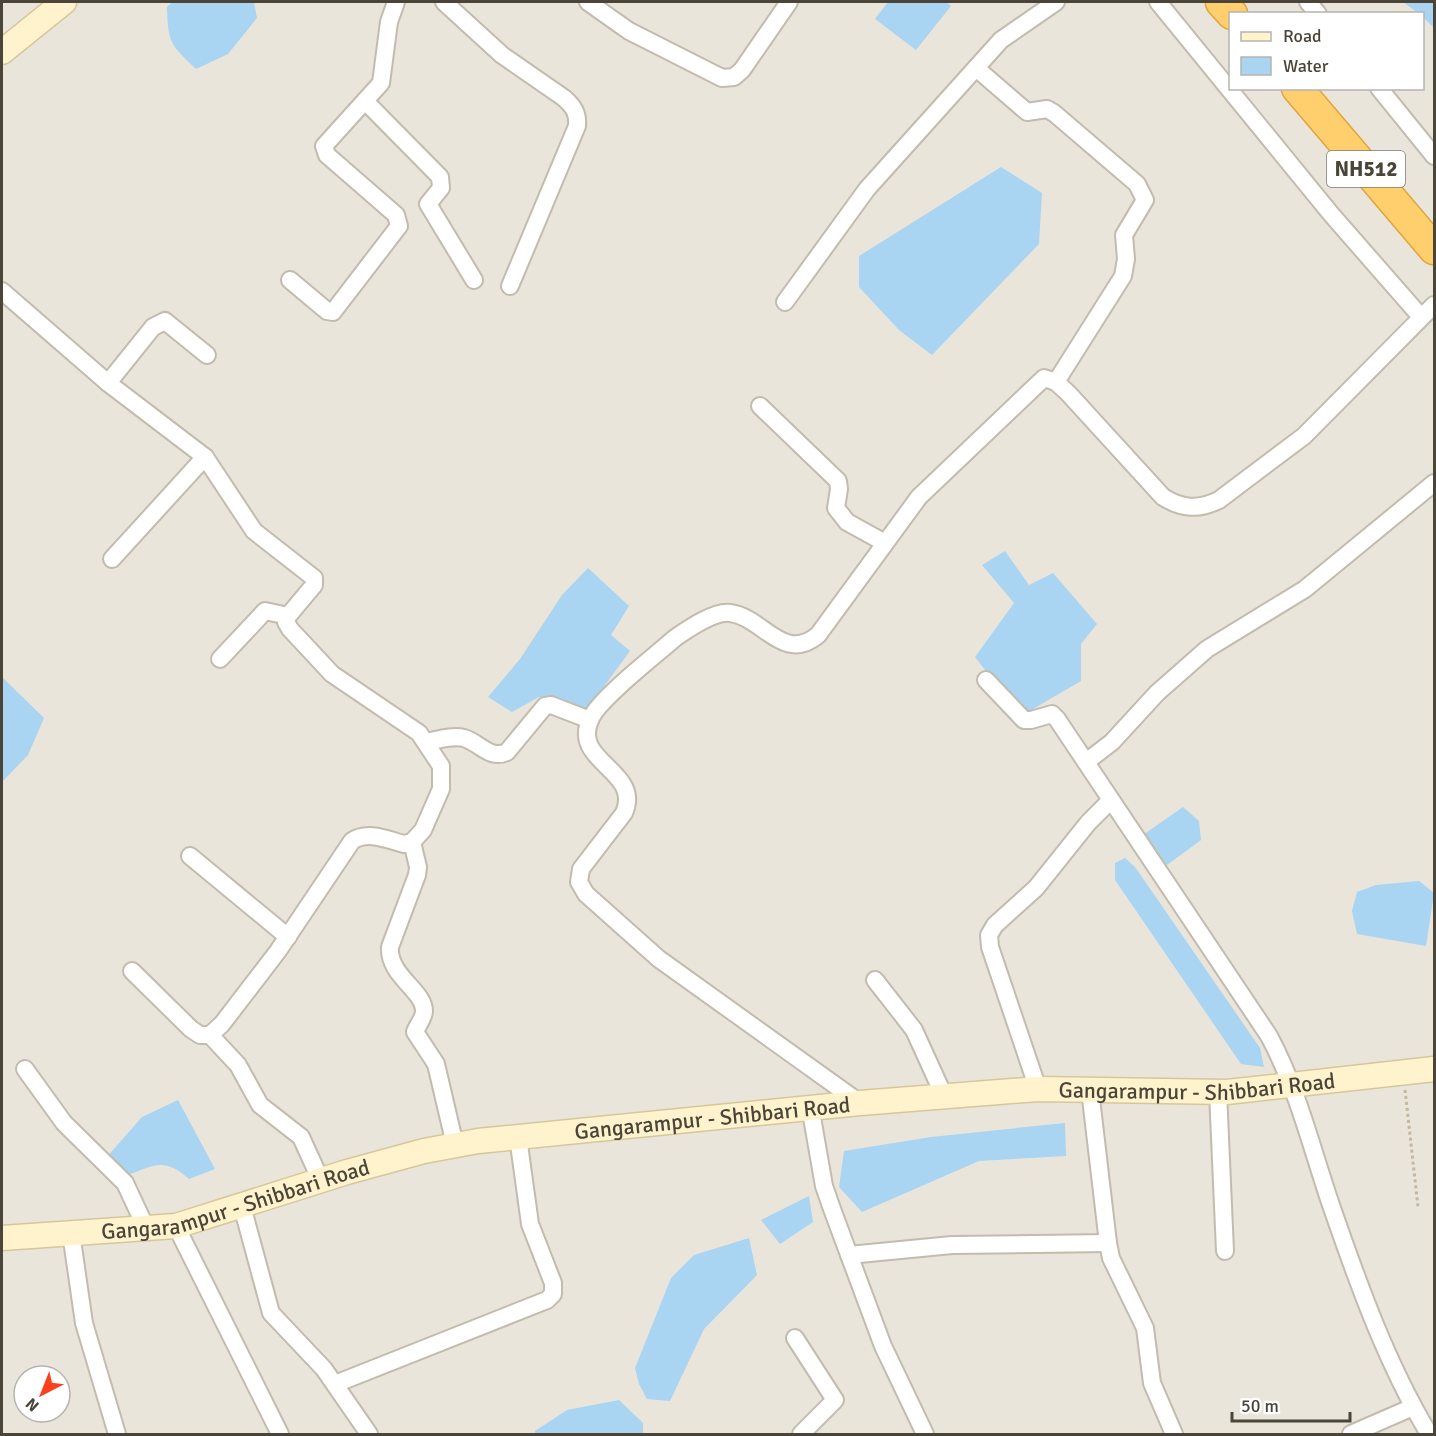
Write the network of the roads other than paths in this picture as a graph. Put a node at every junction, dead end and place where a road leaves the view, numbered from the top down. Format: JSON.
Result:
{"nodes":[{"id":1,"x":64,"y":2,"type":"edge"},
{"id":2,"x":396,"y":2,"type":"edge"},
{"id":3,"x":444,"y":2,"type":"edge"},
{"id":4,"x":588,"y":2,"type":"edge"},
{"id":5,"x":789,"y":2,"type":"edge"},
{"id":6,"x":1056,"y":2,"type":"edge"},
{"id":7,"x":1158,"y":2,"type":"edge"},
{"id":8,"x":2,"y":52,"type":"edge"},
{"id":9,"x":976,"y":68,"type":"junction"},
{"id":10,"x":1229,"y":89,"type":"edge"},
{"id":11,"x":1230,"y":90,"type":"edge"},
{"id":12,"x":1299,"y":90,"type":"edge"},
{"id":13,"x":1314,"y":90,"type":"edge"},
{"id":14,"x":1381,"y":90,"type":"edge"},
{"id":15,"x":365,"y":101,"type":"junction"},
{"id":16,"x":1434,"y":156,"type":"edge"},
{"id":17,"x":1434,"y":233,"type":"edge"},
{"id":18,"x":1434,"y":249,"type":"edge"},
{"id":19,"x":290,"y":280,"type":"dead end"},
{"id":20,"x":474,"y":280,"type":"dead end"},
{"id":21,"x":510,"y":286,"type":"dead end"},
{"id":22,"x":2,"y":291,"type":"edge"},
{"id":23,"x":786,"y":302,"type":"dead end"},
{"id":24,"x":1434,"y":304,"type":"edge"},
{"id":25,"x":1421,"y":317,"type":"junction"},
{"id":26,"x":207,"y":355,"type":"dead end"},
{"id":27,"x":1056,"y":381,"type":"junction"},
{"id":28,"x":108,"y":383,"type":"junction"},
{"id":29,"x":760,"y":406,"type":"dead end"},
{"id":30,"x":205,"y":457,"type":"junction"},
{"id":31,"x":1434,"y":483,"type":"edge"},
{"id":32,"x":885,"y":543,"type":"junction"},
{"id":33,"x":112,"y":559,"type":"dead end"},
{"id":34,"x":288,"y":616,"type":"junction"},
{"id":35,"x":220,"y":659,"type":"dead end"},
{"id":36,"x":986,"y":680,"type":"dead end"},
{"id":37,"x":590,"y":720,"type":"junction"},
{"id":38,"x":426,"y":742,"type":"junction"},
{"id":39,"x":1086,"y":762,"type":"junction"},
{"id":40,"x":1111,"y":800,"type":"junction"},
{"id":41,"x":412,"y":842,"type":"junction"},
{"id":42,"x":190,"y":856,"type":"dead end"},
{"id":43,"x":288,"y":937,"type":"junction"},
{"id":44,"x":132,"y":971,"type":"dead end"},
{"id":45,"x":875,"y":980,"type":"dead end"},
{"id":46,"x":210,"y":1035,"type":"junction"},
{"id":47,"x":25,"y":1069,"type":"dead end"},
{"id":48,"x":1434,"y":1069,"type":"edge"},
{"id":49,"x":1292,"y":1086,"type":"junction"},
{"id":50,"x":1038,"y":1089,"type":"junction"},
{"id":51,"x":1090,"y":1090,"type":"junction"},
{"id":52,"x":1218,"y":1092,"type":"junction"},
{"id":53,"x":944,"y":1096,"type":"junction"},
{"id":54,"x":860,"y":1103,"type":"junction"},
{"id":55,"x":810,"y":1106,"type":"junction"},
{"id":56,"x":518,"y":1137,"type":"junction"},
{"id":57,"x":455,"y":1145,"type":"junction"},
{"id":58,"x":321,"y":1181,"type":"junction"},
{"id":59,"x":242,"y":1206,"type":"junction"},
{"id":60,"x":176,"y":1226,"type":"junction"},
{"id":61,"x":146,"y":1228,"type":"junction"},
{"id":62,"x":71,"y":1233,"type":"junction"},
{"id":63,"x":2,"y":1238,"type":"edge"},
{"id":64,"x":1108,"y":1243,"type":"junction"},
{"id":65,"x":1225,"y":1251,"type":"dead end"},
{"id":66,"x":849,"y":1255,"type":"junction"},
{"id":67,"x":795,"y":1338,"type":"dead end"},
{"id":68,"x":335,"y":1384,"type":"junction"},
{"id":69,"x":1413,"y":1407,"type":"junction"},
{"id":70,"x":117,"y":1434,"type":"edge"},
{"id":71,"x":280,"y":1434,"type":"edge"},
{"id":72,"x":369,"y":1434,"type":"edge"},
{"id":73,"x":801,"y":1434,"type":"edge"},
{"id":74,"x":925,"y":1434,"type":"edge"},
{"id":75,"x":1174,"y":1434,"type":"edge"},
{"id":76,"x":1351,"y":1434,"type":"edge"},
{"id":77,"x":1430,"y":1434,"type":"edge"}],
"edges":[{"from":1,"to":8,"type":"main road"},
{"from":2,"to":15,"type":"street"},
{"from":3,"to":21,"type":"street"},
{"from":4,"to":5,"type":"street"},
{"from":6,"to":9,"type":"street"},
{"from":7,"to":10,"type":"street"},
{"from":9,"to":23,"type":"street"},
{"from":9,"to":27,"type":"street"},
{"from":11,"to":25,"type":"street"},
{"from":12,"to":18,"type":"highway","number":"NH512"},
{"from":13,"to":17,"type":"highway","number":"NH512"},
{"from":14,"to":16,"type":"street"},
{"from":15,"to":19,"type":"street"},
{"from":15,"to":20,"type":"street"},
{"from":22,"to":28,"type":"street"},
{"from":24,"to":25,"type":"street"},
{"from":25,"to":27,"type":"street"},
{"from":26,"to":28,"type":"street"},
{"from":27,"to":32,"type":"street"},
{"from":28,"to":30,"type":"street"},
{"from":29,"to":32,"type":"street"},
{"from":30,"to":33,"type":"street"},
{"from":30,"to":34,"type":"street"},
{"from":31,"to":39,"type":"street"},
{"from":32,"to":37,"type":"street"},
{"from":34,"to":35,"type":"street"},
{"from":34,"to":38,"type":"street"},
{"from":36,"to":39,"type":"street"},
{"from":37,"to":38,"type":"street"},
{"from":37,"to":54,"type":"street"},
{"from":38,"to":41,"type":"street"},
{"from":39,"to":40,"type":"street"},
{"from":40,"to":49,"type":"street"},
{"from":40,"to":50,"type":"street"},
{"from":41,"to":43,"type":"street"},
{"from":41,"to":57,"type":"street"},
{"from":42,"to":43,"type":"street"},
{"from":43,"to":46,"type":"street"},
{"from":44,"to":46,"type":"street"},
{"from":45,"to":53,"type":"street"},
{"from":46,"to":58,"type":"street"},
{"from":47,"to":61,"type":"street"},
{"from":48,"to":49,"type":"main road","name":"Gangarampur - Shibbari Road"},
{"from":49,"to":52,"type":"main road","name":"Gangarampur - Shibbari Road"},
{"from":49,"to":69,"type":"street"},
{"from":50,"to":51,"type":"main road","name":"Gangarampur - Shibbari Road"},
{"from":50,"to":53,"type":"main road","name":"Gangarampur - Shibbari Road"},
{"from":51,"to":52,"type":"main road","name":"Gangarampur - Shibbari Road"},
{"from":51,"to":64,"type":"street"},
{"from":52,"to":65,"type":"street"},
{"from":53,"to":54,"type":"main road","name":"Gangarampur - Shibbari Road"},
{"from":54,"to":55,"type":"main road","name":"Gangarampur - Shibbari Road"},
{"from":55,"to":56,"type":"main road","name":"Gangarampur - Shibbari Road"},
{"from":55,"to":66,"type":"street"},
{"from":56,"to":57,"type":"main road","name":"Gangarampur - Shibbari Road"},
{"from":56,"to":68,"type":"street"},
{"from":57,"to":58,"type":"main road","name":"Gangarampur - Shibbari Road"},
{"from":58,"to":59,"type":"main road","name":"Gangarampur - Shibbari Road"},
{"from":59,"to":60,"type":"main road","name":"Gangarampur - Shibbari Road"},
{"from":59,"to":68,"type":"street"},
{"from":60,"to":61,"type":"main road","name":"Gangarampur - Shibbari Road"},
{"from":60,"to":71,"type":"street"},
{"from":61,"to":62,"type":"main road","name":"Gangarampur - Shibbari Road"},
{"from":62,"to":63,"type":"main road","name":"Gangarampur - Shibbari Road"},
{"from":62,"to":70,"type":"street"},
{"from":64,"to":66,"type":"street"},
{"from":64,"to":75,"type":"street"},
{"from":66,"to":74,"type":"street"},
{"from":67,"to":73,"type":"street"},
{"from":68,"to":72,"type":"street"},
{"from":69,"to":76,"type":"street"},
{"from":69,"to":77,"type":"street"}]}
